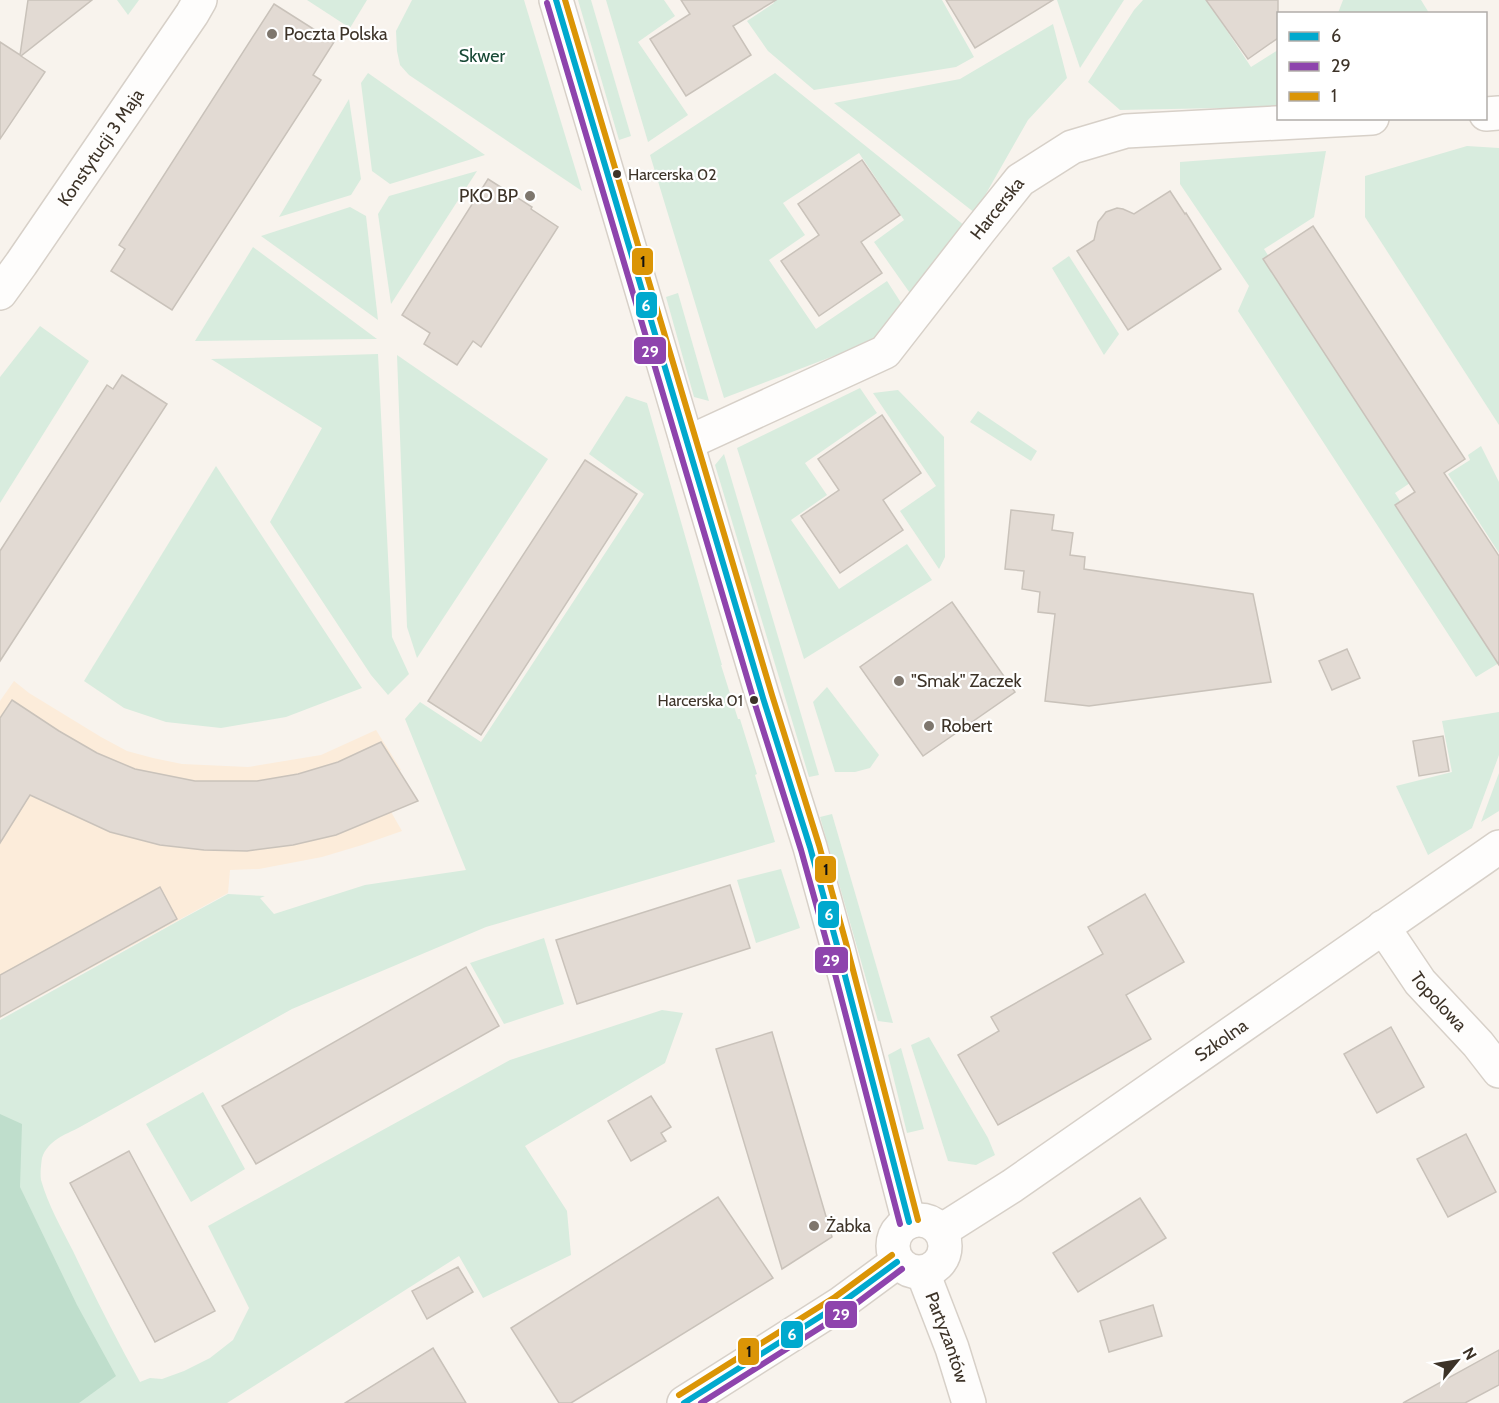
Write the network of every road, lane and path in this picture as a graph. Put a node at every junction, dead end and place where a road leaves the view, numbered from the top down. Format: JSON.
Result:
{"nodes":[{"id":1,"x":200,"y":0,"type":"edge"},
{"id":2,"x":556,"y":0,"type":"edge"},
{"id":3,"x":1334,"y":120,"type":"edge"},
{"id":4,"x":0,"y":293,"type":"edge"},
{"id":5,"x":687,"y":443,"type":"junction"},
{"id":6,"x":1499,"y":847,"type":"edge"},
{"id":7,"x":1383,"y":927,"type":"junction"},
{"id":8,"x":1499,"y":1071,"type":"edge"},
{"id":9,"x":909,"y":1222,"type":"junction"},
{"id":10,"x":941,"y":1231,"type":"junction"},
{"id":11,"x":910,"y":1267,"type":"junction"},
{"id":12,"x":684,"y":1403,"type":"edge"},
{"id":13,"x":969,"y":1403,"type":"edge"}],
"edges":[{"from":1,"to":4,"type":"street","name":"Konstytucji 3 Maja"},
{"from":2,"to":5,"type":"street"},
{"from":3,"to":5,"type":"street","name":"Harcerska"},
{"from":5,"to":9,"type":"street"},
{"from":6,"to":7,"type":"street","name":"Szkolna"},
{"from":7,"to":8,"type":"street","name":"Topolowa"},
{"from":7,"to":10,"type":"street","name":"Szkolna"},
{"from":9,"to":10,"type":"street"},
{"from":9,"to":11,"type":"street"},
{"from":10,"to":11,"type":"street"},
{"from":11,"to":12,"type":"street"},
{"from":11,"to":13,"type":"street","name":"Partyzantów"}]}
